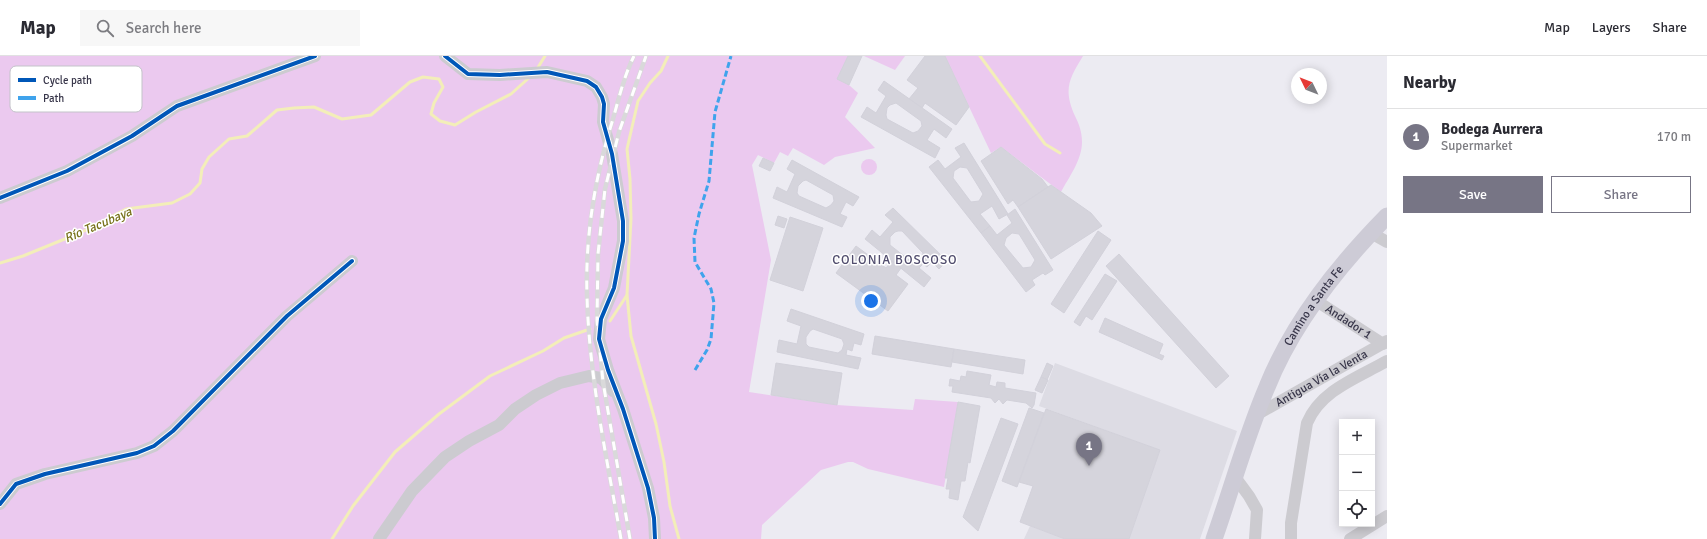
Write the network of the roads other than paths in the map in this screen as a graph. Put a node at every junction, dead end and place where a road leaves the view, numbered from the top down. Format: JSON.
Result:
{"nodes":[{"id":1,"x":315,"y":56,"type":"edge"},
{"id":2,"x":445,"y":56,"type":"edge"},
{"id":3,"x":0,"y":198,"type":"edge"},
{"id":4,"x":1387,"y":216,"type":"edge"},
{"id":5,"x":1371,"y":233,"type":"junction"},
{"id":6,"x":1387,"y":242,"type":"edge"},
{"id":7,"x":352,"y":262,"type":"dead end"},
{"id":8,"x":1315,"y":300,"type":"junction"},
{"id":9,"x":1385,"y":342,"type":"edge"},
{"id":10,"x":1387,"y":361,"type":"edge"},
{"id":11,"x":617,"y":394,"type":"junction"},
{"id":12,"x":1257,"y":412,"type":"junction"},
{"id":13,"x":1235,"y":477,"type":"junction"},
{"id":14,"x":0,"y":504,"type":"edge"},
{"id":15,"x":1387,"y":516,"type":"edge"},
{"id":16,"x":379,"y":539,"type":"edge"},
{"id":17,"x":655,"y":539,"type":"edge"},
{"id":18,"x":1214,"y":539,"type":"edge"},
{"id":19,"x":1255,"y":539,"type":"edge"},
{"id":20,"x":1291,"y":539,"type":"edge"},
{"id":21,"x":1350,"y":539,"type":"edge"}],
"edges":[{"from":1,"to":3,"type":"street"},
{"from":2,"to":11,"type":"street"},
{"from":4,"to":5,"type":"main road","name":"Camino a Santa Fe"},
{"from":5,"to":6,"type":"street"},
{"from":5,"to":8,"type":"main road","name":"Camino a Santa Fe"},
{"from":7,"to":14,"type":"street"},
{"from":8,"to":9,"type":"street","name":"Andador 1"},
{"from":8,"to":12,"type":"main road","name":"Camino a Santa Fe"},
{"from":9,"to":12,"type":"street","name":"Antigua Vía la Venta"},
{"from":10,"to":20,"type":"street"},
{"from":11,"to":16,"type":"street"},
{"from":11,"to":17,"type":"street"},
{"from":12,"to":13,"type":"main road","name":"Camino a Santa Fe"},
{"from":13,"to":18,"type":"main road","name":"Camino a Santa Fe"},
{"from":13,"to":19,"type":"street"},
{"from":15,"to":21,"type":"street"}]}
